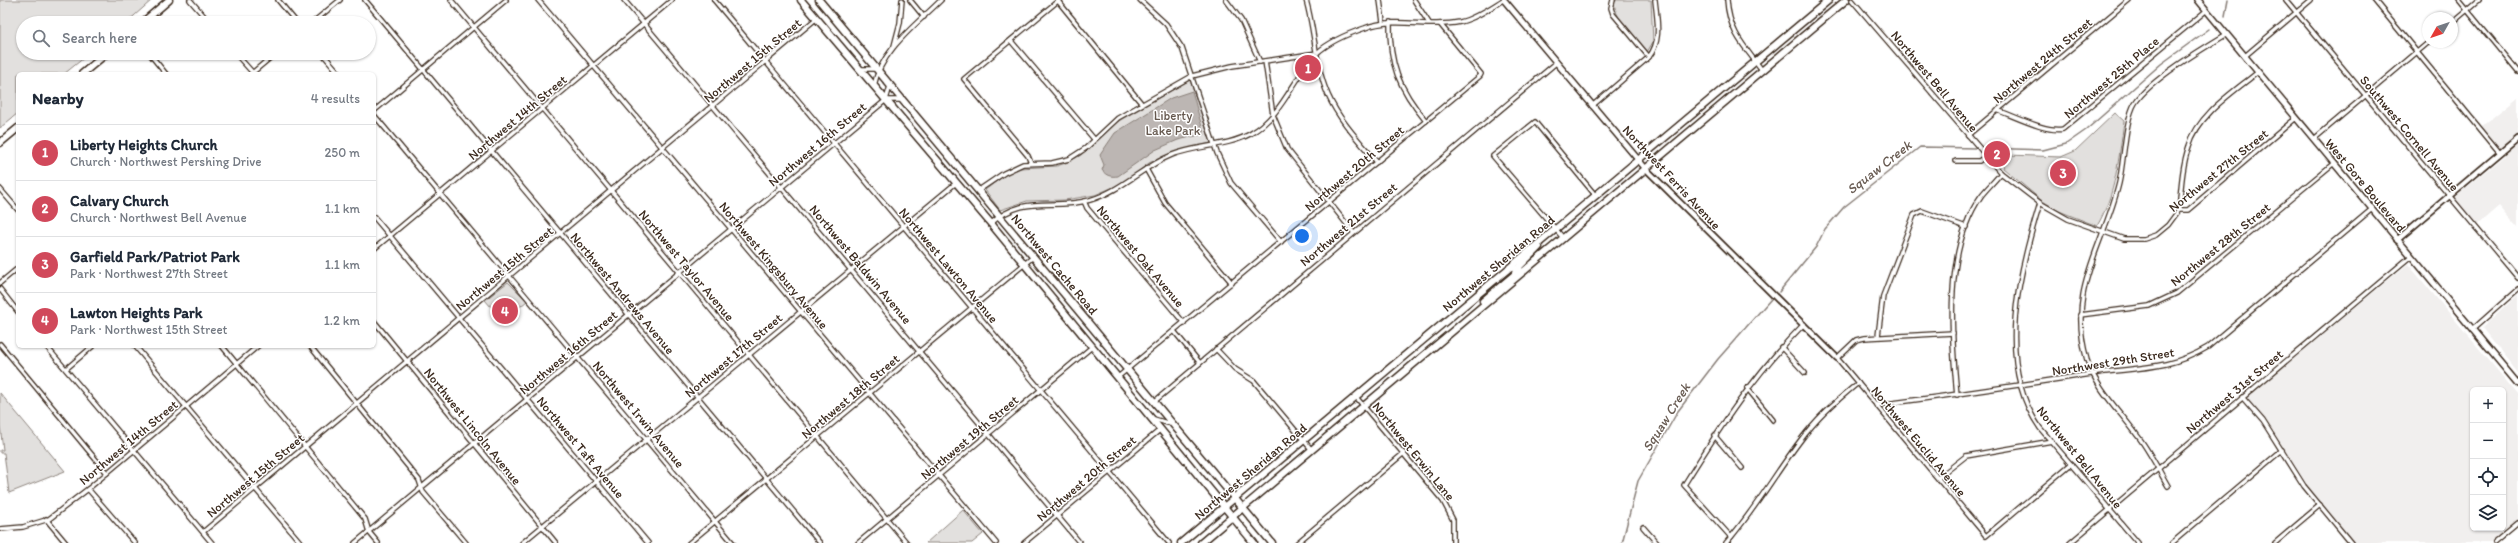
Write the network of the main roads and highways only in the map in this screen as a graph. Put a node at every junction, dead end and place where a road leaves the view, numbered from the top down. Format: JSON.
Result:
{"nodes":[{"id":1,"x":169,"y":0,"type":"edge"},
{"id":2,"x":802,"y":0,"type":"edge"},
{"id":3,"x":819,"y":0,"type":"edge"},
{"id":4,"x":1504,"y":0,"type":"edge"},
{"id":5,"x":1829,"y":0,"type":"edge"},
{"id":6,"x":1846,"y":0,"type":"edge"},
{"id":7,"x":2198,"y":0,"type":"edge"},
{"id":8,"x":150,"y":16,"type":"edge"},
{"id":9,"x":99,"y":60,"type":"edge"},
{"id":10,"x":84,"y":72,"type":"edge"},
{"id":11,"x":16,"y":130,"type":"edge"},
{"id":12,"x":0,"y":143,"type":"edge"},
{"id":13,"x":1638,"y":160,"type":"junction"},
{"id":14,"x":1646,"y":169,"type":"junction"},
{"id":15,"x":1540,"y":242,"type":"junction"},
{"id":16,"x":1513,"y":265,"type":"junction"},
{"id":17,"x":1521,"y":275,"type":"junction"},
{"id":18,"x":1475,"y":312,"type":"junction"},
{"id":19,"x":2518,"y":384,"type":"edge"},
{"id":20,"x":1235,"y":498,"type":"junction"},
{"id":21,"x":1225,"y":506,"type":"junction"},
{"id":22,"x":1243,"y":508,"type":"junction"},
{"id":23,"x":1233,"y":516,"type":"junction"},
{"id":24,"x":1181,"y":543,"type":"edge"},
{"id":25,"x":1201,"y":543,"type":"edge"},
{"id":26,"x":1254,"y":543,"type":"edge"},
{"id":27,"x":1272,"y":543,"type":"edge"}],
"edges":[{"from":1,"to":8,"type":"main road"},
{"from":2,"to":21,"type":"main road","name":"Northwest Cache Road"},
{"from":3,"to":20,"type":"main road","name":"Northwest Cache Road"},
{"from":4,"to":13,"type":"main road","name":"Northwest Ferris Avenue"},
{"from":5,"to":13,"type":"main road","name":"Northwest Sheridan Road"},
{"from":6,"to":14,"type":"main road","name":"Northwest Sheridan Road"},
{"from":7,"to":19,"type":"main road","name":"West Gore Boulevard"},
{"from":9,"to":10,"type":"main road"},
{"from":11,"to":12,"type":"main road"},
{"from":13,"to":14,"type":"main road","name":"Northwest Ferris Avenue"},
{"from":13,"to":15,"type":"main road","name":"Northwest Sheridan Road"},
{"from":14,"to":17,"type":"main road","name":"Northwest Sheridan Road"},
{"from":15,"to":16,"type":"main road","name":"Northwest Sheridan Road"},
{"from":15,"to":17,"type":"main road"},
{"from":16,"to":18,"type":"main road"},
{"from":16,"to":20,"type":"main road","name":"Northwest Sheridan Road"},
{"from":17,"to":18,"type":"main road","name":"Northwest Sheridan Road"},
{"from":18,"to":22,"type":"main road","name":"Northwest Sheridan Road"},
{"from":20,"to":21,"type":"main road","name":"Northwest Sheridan Road"},
{"from":20,"to":22,"type":"main road","name":"Northwest Cache Road"},
{"from":21,"to":23,"type":"main road","name":"Northwest Cache Road"},
{"from":21,"to":24,"type":"main road","name":"Northwest Sheridan Road"},
{"from":22,"to":23,"type":"main road","name":"Northwest Sheridan Road"},
{"from":22,"to":27,"type":"main road","name":"Northwest Cache Road"},
{"from":23,"to":25,"type":"main road","name":"Northwest Sheridan Road"},
{"from":23,"to":26,"type":"main road","name":"Northwest Cache Road"}]}
